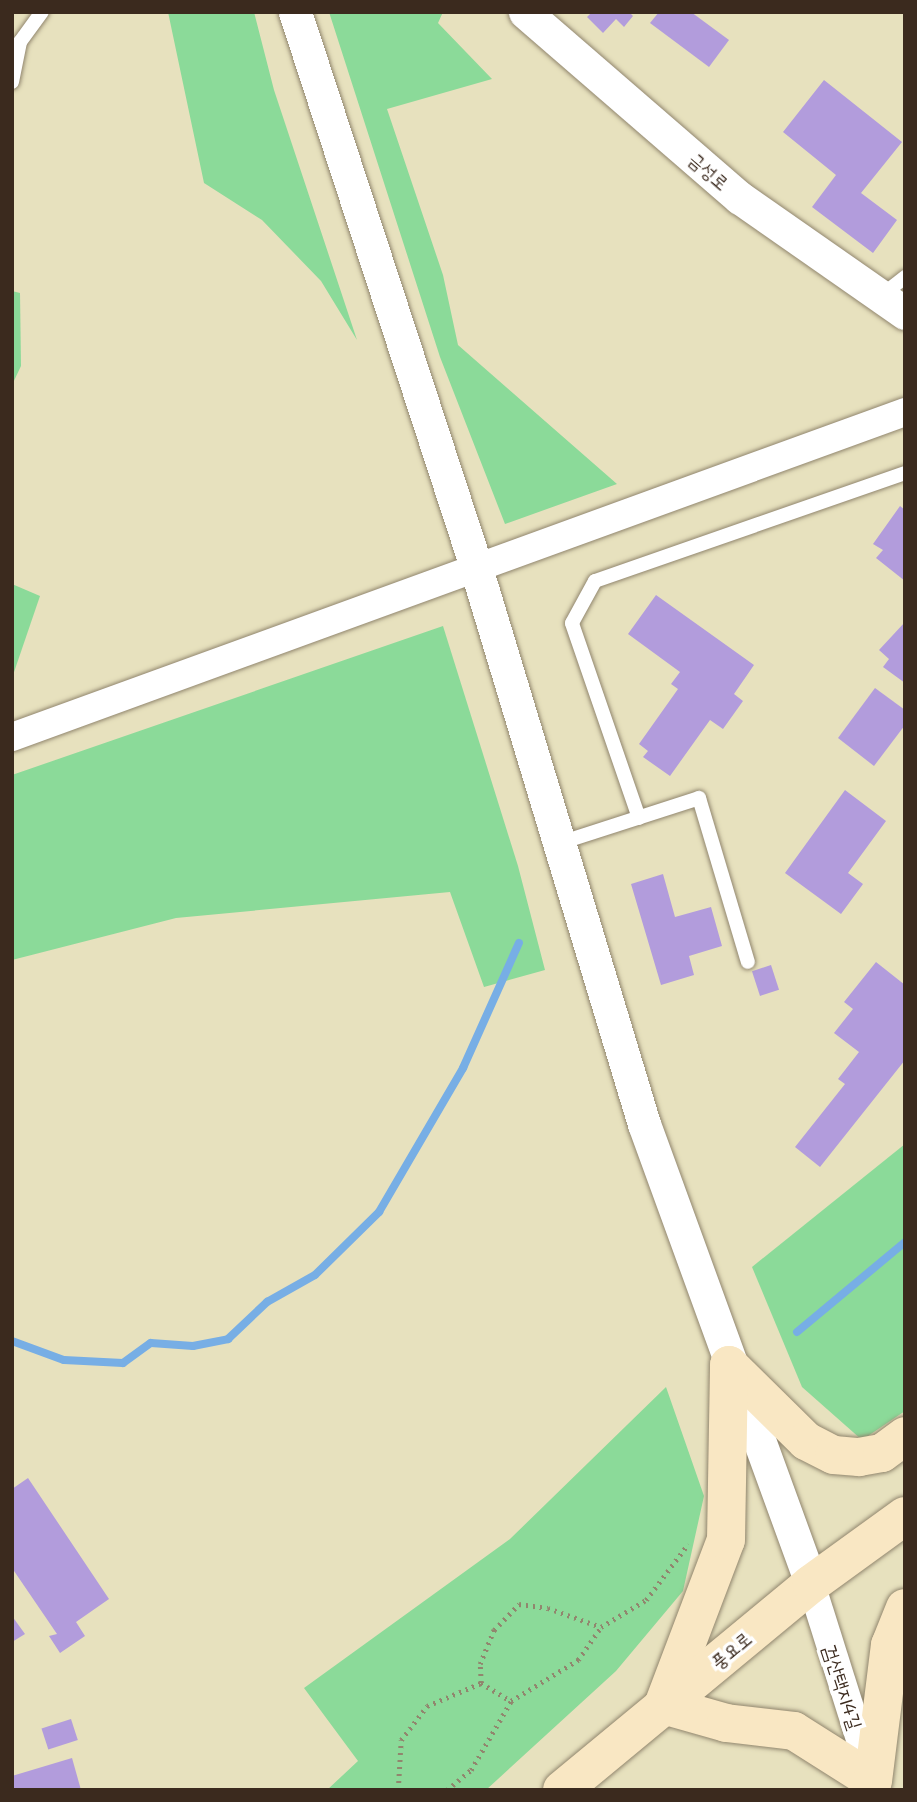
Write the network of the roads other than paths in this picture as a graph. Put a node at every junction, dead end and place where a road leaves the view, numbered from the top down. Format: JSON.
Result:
{"nodes":[{"id":1,"x":42,"y":12,"type":"edge"},
{"id":2,"x":295,"y":12,"type":"edge"},
{"id":3,"x":525,"y":12,"type":"edge"},
{"id":4,"x":12,"y":82,"type":"edge"},
{"id":5,"x":897,"y":295,"type":"edge"},
{"id":6,"x":905,"y":412,"type":"edge"},
{"id":7,"x":905,"y":473,"type":"edge"},
{"id":8,"x":476,"y":569,"type":"junction"},
{"id":9,"x":12,"y":737,"type":"edge"},
{"id":10,"x":639,"y":818,"type":"junction"},
{"id":11,"x":560,"y":843,"type":"junction"},
{"id":12,"x":748,"y":962,"type":"dead end"},
{"id":13,"x":729,"y":1365,"type":"junction"},
{"id":14,"x":905,"y":1436,"type":"edge"},
{"id":15,"x":905,"y":1516,"type":"edge"},
{"id":16,"x":811,"y":1584,"type":"junction"},
{"id":17,"x":905,"y":1608,"type":"edge"},
{"id":18,"x":663,"y":1705,"type":"junction"},
{"id":19,"x":874,"y":1785,"type":"edge"},
{"id":20,"x":562,"y":1790,"type":"edge"}],
"edges":[{"from":1,"to":4,"type":"lane"},
{"from":2,"to":8,"type":"street"},
{"from":3,"to":5,"type":"street","name":"금성로"},
{"from":6,"to":8,"type":"street"},
{"from":7,"to":10,"type":"lane"},
{"from":8,"to":9,"type":"street"},
{"from":8,"to":11,"type":"street"},
{"from":10,"to":11,"type":"lane"},
{"from":10,"to":12,"type":"lane"},
{"from":11,"to":13,"type":"street"},
{"from":13,"to":14,"type":"main road"},
{"from":13,"to":16,"type":"street"},
{"from":13,"to":18,"type":"main road"},
{"from":15,"to":16,"type":"main road","name":"풍요로"},
{"from":16,"to":18,"type":"main road","name":"풍요로"},
{"from":16,"to":19,"type":"street","name":"검산택지4길"},
{"from":17,"to":19,"type":"main road"},
{"from":18,"to":19,"type":"main road"},
{"from":18,"to":20,"type":"main road","name":"풍요로"}]}
